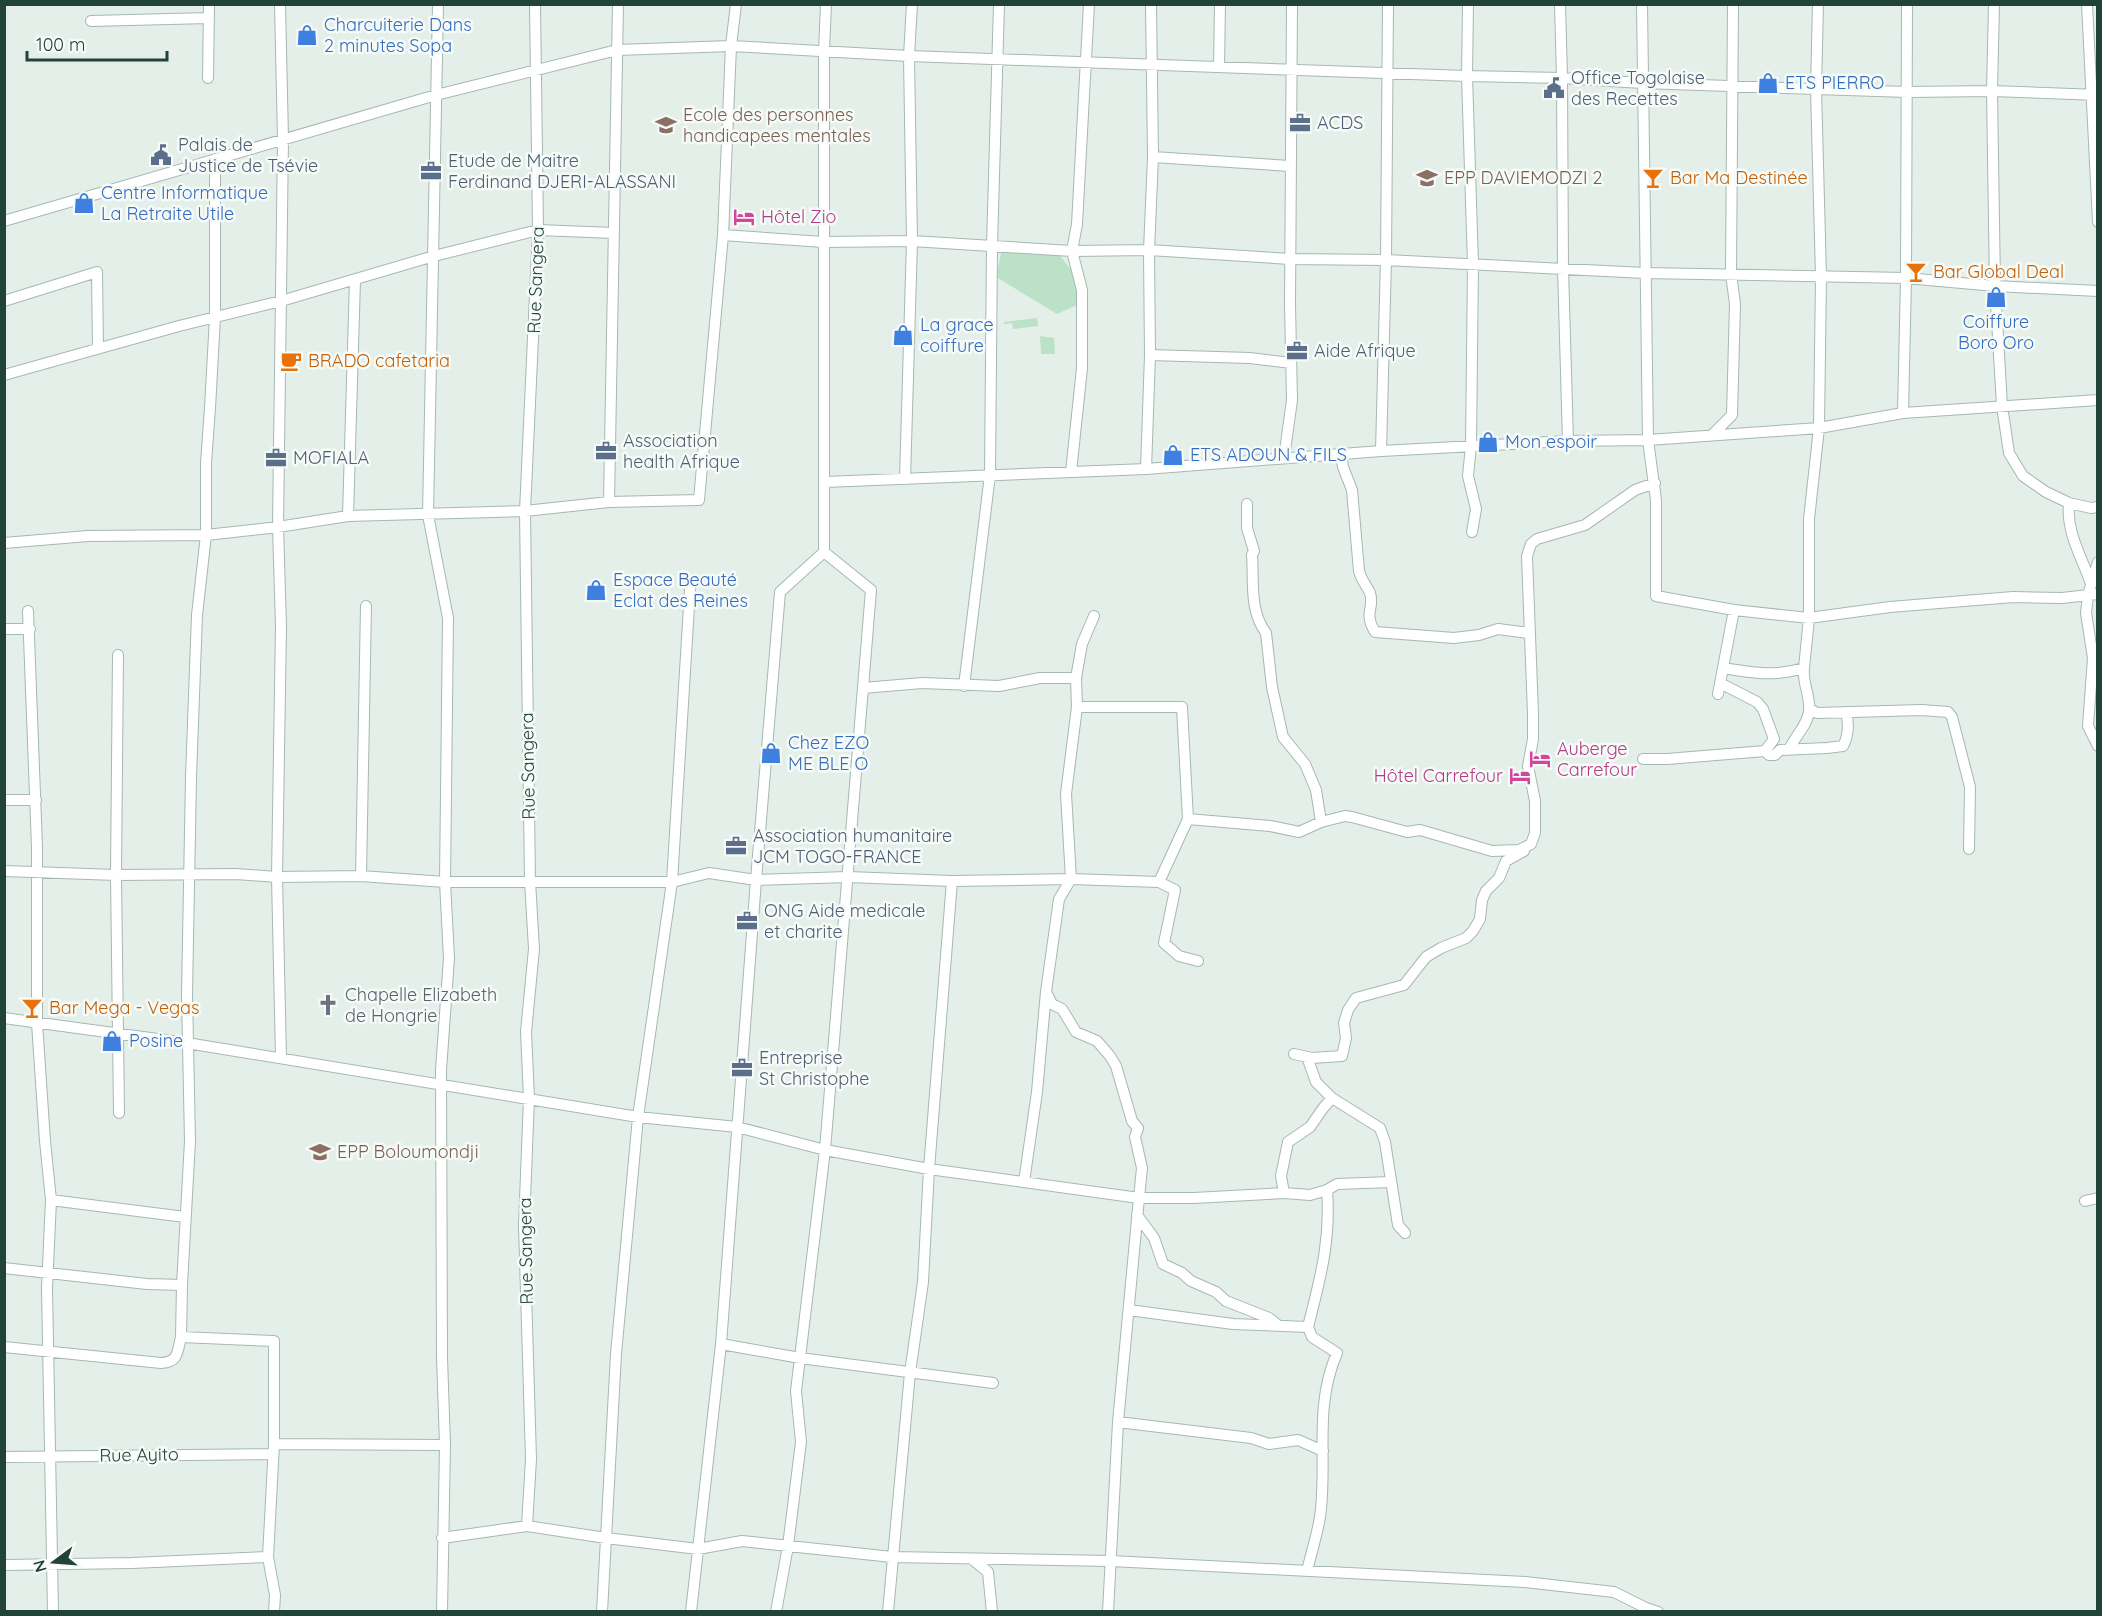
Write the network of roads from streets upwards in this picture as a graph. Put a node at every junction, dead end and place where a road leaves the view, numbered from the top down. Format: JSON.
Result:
{"nodes":[{"id":1,"x":209,"y":4,"type":"edge"},
{"id":2,"x":280,"y":4,"type":"edge"},
{"id":3,"x":438,"y":4,"type":"edge"},
{"id":4,"x":535,"y":4,"type":"edge"},
{"id":5,"x":618,"y":4,"type":"edge"},
{"id":6,"x":736,"y":4,"type":"edge"},
{"id":7,"x":826,"y":4,"type":"edge"},
{"id":8,"x":912,"y":4,"type":"edge"},
{"id":9,"x":999,"y":4,"type":"edge"},
{"id":10,"x":1089,"y":4,"type":"edge"},
{"id":11,"x":1151,"y":4,"type":"edge"},
{"id":12,"x":1220,"y":4,"type":"edge"},
{"id":13,"x":1292,"y":4,"type":"edge"},
{"id":14,"x":1388,"y":4,"type":"edge"},
{"id":15,"x":1468,"y":4,"type":"edge"},
{"id":16,"x":1560,"y":4,"type":"edge"},
{"id":17,"x":1642,"y":4,"type":"edge"},
{"id":18,"x":1732,"y":4,"type":"edge"},
{"id":19,"x":1818,"y":4,"type":"edge"},
{"id":20,"x":1907,"y":4,"type":"edge"},
{"id":21,"x":1994,"y":4,"type":"edge"},
{"id":22,"x":2087,"y":4,"type":"edge"},
{"id":23,"x":209,"y":18,"type":"junction"},
{"id":24,"x":92,"y":21,"type":"dead end"},
{"id":25,"x":731,"y":46,"type":"junction"},
{"id":26,"x":617,"y":50,"type":"junction"},
{"id":27,"x":824,"y":51,"type":"junction"},
{"id":28,"x":909,"y":56,"type":"junction"},
{"id":29,"x":996,"y":59,"type":"junction"},
{"id":30,"x":1087,"y":62,"type":"junction"},
{"id":31,"x":1152,"y":65,"type":"junction"},
{"id":32,"x":1219,"y":68,"type":"junction"},
{"id":33,"x":1292,"y":70,"type":"junction"},
{"id":34,"x":536,"y":72,"type":"junction"},
{"id":35,"x":1387,"y":74,"type":"junction"},
{"id":36,"x":1467,"y":76,"type":"junction"},
{"id":37,"x":208,"y":78,"type":"dead end"},
{"id":38,"x":1562,"y":78,"type":"junction"},
{"id":39,"x":1642,"y":83,"type":"junction"},
{"id":40,"x":1732,"y":86,"type":"junction"},
{"id":41,"x":1816,"y":89,"type":"junction"},
{"id":42,"x":1992,"y":91,"type":"junction"},
{"id":43,"x":1908,"y":92,"type":"junction"},
{"id":44,"x":2095,"y":94,"type":"edge"},
{"id":45,"x":436,"y":95,"type":"junction"},
{"id":46,"x":283,"y":139,"type":"junction"},
{"id":47,"x":1153,"y":157,"type":"junction"},
{"id":48,"x":215,"y":159,"type":"junction"},
{"id":49,"x":1290,"y":166,"type":"junction"},
{"id":50,"x":4,"y":221,"type":"edge"},
{"id":51,"x":2097,"y":222,"type":"edge"},
{"id":52,"x":538,"y":230,"type":"junction"},
{"id":53,"x":614,"y":233,"type":"junction"},
{"id":54,"x":723,"y":235,"type":"junction"},
{"id":55,"x":912,"y":241,"type":"junction"},
{"id":56,"x":823,"y":242,"type":"junction"},
{"id":57,"x":992,"y":245,"type":"junction"},
{"id":58,"x":1149,"y":250,"type":"junction"},
{"id":59,"x":1072,"y":251,"type":"junction"},
{"id":60,"x":434,"y":256,"type":"junction"},
{"id":61,"x":1290,"y":259,"type":"junction"},
{"id":62,"x":1386,"y":260,"type":"junction"},
{"id":63,"x":1473,"y":264,"type":"junction"},
{"id":64,"x":1563,"y":269,"type":"junction"},
{"id":65,"x":1645,"y":273,"type":"junction"},
{"id":66,"x":1731,"y":274,"type":"junction"},
{"id":67,"x":1821,"y":276,"type":"junction"},
{"id":68,"x":1906,"y":278,"type":"junction"},
{"id":69,"x":355,"y":280,"type":"junction"},
{"id":70,"x":1995,"y":286,"type":"junction"},
{"id":71,"x":2097,"y":291,"type":"edge"},
{"id":72,"x":4,"y":301,"type":"edge"},
{"id":73,"x":281,"y":301,"type":"junction"},
{"id":74,"x":214,"y":317,"type":"junction"},
{"id":75,"x":98,"y":348,"type":"junction"},
{"id":76,"x":1150,"y":355,"type":"junction"},
{"id":77,"x":1291,"y":363,"type":"junction"},
{"id":78,"x":4,"y":375,"type":"edge"},
{"id":79,"x":2097,"y":400,"type":"edge"},
{"id":80,"x":2002,"y":406,"type":"junction"},
{"id":81,"x":1903,"y":413,"type":"junction"},
{"id":82,"x":1732,"y":416,"type":"junction"},
{"id":83,"x":1819,"y":428,"type":"junction"},
{"id":84,"x":1747,"y":433,"type":"junction"},
{"id":85,"x":1712,"y":435,"type":"junction"},
{"id":86,"x":1648,"y":440,"type":"junction"},
{"id":87,"x":1568,"y":441,"type":"junction"},
{"id":88,"x":1471,"y":446,"type":"junction"},
{"id":89,"x":1381,"y":451,"type":"junction"},
{"id":90,"x":1341,"y":454,"type":"junction"},
{"id":91,"x":1284,"y":458,"type":"junction"},
{"id":92,"x":1146,"y":469,"type":"junction"},
{"id":93,"x":1071,"y":472,"type":"junction"},
{"id":94,"x":990,"y":475,"type":"junction"},
{"id":95,"x":905,"y":478,"type":"junction"},
{"id":96,"x":825,"y":482,"type":"junction"},
{"id":97,"x":1655,"y":483,"type":"junction"},
{"id":98,"x":609,"y":502,"type":"junction"},
{"id":99,"x":2069,"y":503,"type":"junction"},
{"id":100,"x":1247,"y":504,"type":"dead end"},
{"id":101,"x":2097,"y":507,"type":"edge"},
{"id":102,"x":525,"y":511,"type":"junction"},
{"id":103,"x":428,"y":515,"type":"junction"},
{"id":104,"x":348,"y":516,"type":"junction"},
{"id":105,"x":278,"y":527,"type":"junction"},
{"id":106,"x":1472,"y":532,"type":"dead end"},
{"id":107,"x":206,"y":535,"type":"junction"},
{"id":108,"x":4,"y":543,"type":"edge"},
{"id":109,"x":824,"y":552,"type":"junction"},
{"id":110,"x":2097,"y":562,"type":"edge"},
{"id":111,"x":690,"y":590,"type":"dead end"},
{"id":112,"x":2092,"y":591,"type":"edge"},
{"id":113,"x":366,"y":606,"type":"dead end"},
{"id":114,"x":1734,"y":610,"type":"junction"},
{"id":115,"x":28,"y":611,"type":"dead end"},
{"id":116,"x":1094,"y":616,"type":"dead end"},
{"id":117,"x":1809,"y":618,"type":"junction"},
{"id":118,"x":4,"y":628,"type":"edge"},
{"id":119,"x":30,"y":629,"type":"junction"},
{"id":120,"x":1529,"y":633,"type":"junction"},
{"id":121,"x":118,"y":655,"type":"dead end"},
{"id":122,"x":1723,"y":668,"type":"junction"},
{"id":123,"x":1804,"y":668,"type":"junction"},
{"id":124,"x":1076,"y":678,"type":"junction"},
{"id":125,"x":964,"y":686,"type":"junction"},
{"id":126,"x":863,"y":688,"type":"junction"},
{"id":127,"x":1077,"y":707,"type":"junction"},
{"id":128,"x":1810,"y":709,"type":"junction"},
{"id":129,"x":1846,"y":712,"type":"junction"},
{"id":130,"x":1774,"y":739,"type":"junction"},
{"id":131,"x":2097,"y":746,"type":"edge"},
{"id":132,"x":1785,"y":750,"type":"junction"},
{"id":133,"x":1765,"y":751,"type":"junction"},
{"id":134,"x":1643,"y":759,"type":"dead end"},
{"id":135,"x":4,"y":800,"type":"edge"},
{"id":136,"x":36,"y":800,"type":"junction"},
{"id":137,"x":1188,"y":819,"type":"junction"},
{"id":138,"x":1321,"y":822,"type":"junction"},
{"id":139,"x":1531,"y":844,"type":"junction"},
{"id":140,"x":1970,"y":849,"type":"dead end"},
{"id":141,"x":4,"y":871,"type":"edge"},
{"id":142,"x":37,"y":873,"type":"junction"},
{"id":143,"x":116,"y":875,"type":"junction"},
{"id":144,"x":190,"y":875,"type":"junction"},
{"id":145,"x":361,"y":876,"type":"junction"},
{"id":146,"x":277,"y":877,"type":"junction"},
{"id":147,"x":848,"y":877,"type":"junction"},
{"id":148,"x":1071,"y":879,"type":"junction"},
{"id":149,"x":756,"y":880,"type":"junction"},
{"id":150,"x":530,"y":881,"type":"junction"},
{"id":151,"x":952,"y":881,"type":"junction"},
{"id":152,"x":445,"y":882,"type":"junction"},
{"id":153,"x":672,"y":882,"type":"junction"},
{"id":154,"x":1159,"y":882,"type":"junction"},
{"id":155,"x":1198,"y":961,"type":"dead end"},
{"id":156,"x":1046,"y":992,"type":"junction"},
{"id":157,"x":4,"y":1018,"type":"edge"},
{"id":158,"x":37,"y":1023,"type":"junction"},
{"id":159,"x":118,"y":1033,"type":"junction"},
{"id":160,"x":187,"y":1043,"type":"junction"},
{"id":161,"x":1294,"y":1054,"type":"dead end"},
{"id":162,"x":1307,"y":1057,"type":"junction"},
{"id":163,"x":281,"y":1058,"type":"junction"},
{"id":164,"x":442,"y":1085,"type":"junction"},
{"id":165,"x":529,"y":1098,"type":"junction"},
{"id":166,"x":1332,"y":1098,"type":"junction"},
{"id":167,"x":119,"y":1113,"type":"dead end"},
{"id":168,"x":638,"y":1118,"type":"junction"},
{"id":169,"x":737,"y":1127,"type":"junction"},
{"id":170,"x":825,"y":1150,"type":"junction"},
{"id":171,"x":929,"y":1169,"type":"junction"},
{"id":172,"x":1024,"y":1182,"type":"junction"},
{"id":173,"x":1390,"y":1182,"type":"junction"},
{"id":174,"x":1327,"y":1190,"type":"junction"},
{"id":175,"x":1284,"y":1193,"type":"junction"},
{"id":176,"x":1139,"y":1198,"type":"junction"},
{"id":177,"x":2097,"y":1198,"type":"edge"},
{"id":178,"x":51,"y":1200,"type":"junction"},
{"id":179,"x":2085,"y":1201,"type":"dead end"},
{"id":180,"x":1137,"y":1215,"type":"junction"},
{"id":181,"x":185,"y":1217,"type":"junction"},
{"id":182,"x":1405,"y":1233,"type":"dead end"},
{"id":183,"x":4,"y":1268,"type":"edge"},
{"id":184,"x":48,"y":1273,"type":"junction"},
{"id":185,"x":182,"y":1286,"type":"junction"},
{"id":186,"x":1129,"y":1310,"type":"junction"},
{"id":187,"x":1279,"y":1326,"type":"junction"},
{"id":188,"x":1308,"y":1327,"type":"junction"},
{"id":189,"x":182,"y":1337,"type":"junction"},
{"id":190,"x":721,"y":1344,"type":"junction"},
{"id":191,"x":4,"y":1347,"type":"edge"},
{"id":192,"x":48,"y":1352,"type":"junction"},
{"id":193,"x":800,"y":1358,"type":"junction"},
{"id":194,"x":910,"y":1373,"type":"junction"},
{"id":195,"x":993,"y":1383,"type":"dead end"},
{"id":196,"x":1118,"y":1422,"type":"junction"},
{"id":197,"x":445,"y":1445,"type":"junction"},
{"id":198,"x":274,"y":1449,"type":"junction"},
{"id":199,"x":1323,"y":1451,"type":"junction"},
{"id":200,"x":49,"y":1456,"type":"junction"},
{"id":201,"x":4,"y":1457,"type":"edge"},
{"id":202,"x":527,"y":1526,"type":"junction"},
{"id":203,"x":442,"y":1538,"type":"junction"},
{"id":204,"x":606,"y":1538,"type":"junction"},
{"id":205,"x":788,"y":1546,"type":"junction"},
{"id":206,"x":698,"y":1549,"type":"junction"},
{"id":207,"x":268,"y":1557,"type":"junction"},
{"id":208,"x":892,"y":1557,"type":"junction"},
{"id":209,"x":972,"y":1559,"type":"junction"},
{"id":210,"x":1111,"y":1561,"type":"junction"},
{"id":211,"x":53,"y":1563,"type":"junction"},
{"id":212,"x":4,"y":1564,"type":"edge"},
{"id":213,"x":1306,"y":1571,"type":"junction"},
{"id":214,"x":1646,"y":1610,"type":"edge"},
{"id":215,"x":53,"y":1611,"type":"edge"},
{"id":216,"x":274,"y":1611,"type":"edge"},
{"id":217,"x":442,"y":1611,"type":"edge"},
{"id":218,"x":602,"y":1611,"type":"edge"},
{"id":219,"x":691,"y":1611,"type":"edge"},
{"id":220,"x":776,"y":1611,"type":"edge"},
{"id":221,"x":888,"y":1611,"type":"edge"},
{"id":222,"x":992,"y":1611,"type":"edge"},
{"id":223,"x":1108,"y":1611,"type":"edge"},
{"id":224,"x":1658,"y":1611,"type":"edge"}],
"edges":[{"from":1,"to":23,"type":"street"},
{"from":2,"to":46,"type":"street"},
{"from":3,"to":45,"type":"street"},
{"from":4,"to":34,"type":"street","name":"Rue Sangera"},
{"from":5,"to":26,"type":"street"},
{"from":6,"to":25,"type":"street"},
{"from":7,"to":27,"type":"street"},
{"from":8,"to":28,"type":"street"},
{"from":9,"to":29,"type":"street"},
{"from":10,"to":30,"type":"street"},
{"from":11,"to":31,"type":"street"},
{"from":12,"to":32,"type":"street"},
{"from":13,"to":33,"type":"street"},
{"from":14,"to":35,"type":"street"},
{"from":15,"to":36,"type":"street"},
{"from":16,"to":38,"type":"street"},
{"from":17,"to":39,"type":"street"},
{"from":18,"to":40,"type":"street"},
{"from":19,"to":41,"type":"street"},
{"from":20,"to":43,"type":"street"},
{"from":21,"to":42,"type":"street"},
{"from":22,"to":44,"type":"street"},
{"from":23,"to":24,"type":"street"},
{"from":23,"to":37,"type":"street"},
{"from":25,"to":26,"type":"street"},
{"from":25,"to":27,"type":"street"},
{"from":25,"to":54,"type":"street"},
{"from":26,"to":34,"type":"street"},
{"from":26,"to":53,"type":"street"},
{"from":27,"to":28,"type":"street"},
{"from":27,"to":56,"type":"street"},
{"from":28,"to":29,"type":"street"},
{"from":28,"to":55,"type":"street"},
{"from":29,"to":30,"type":"street"},
{"from":29,"to":57,"type":"street"},
{"from":30,"to":31,"type":"street"},
{"from":30,"to":59,"type":"street"},
{"from":31,"to":32,"type":"street"},
{"from":31,"to":47,"type":"street"},
{"from":32,"to":33,"type":"street"},
{"from":33,"to":35,"type":"street"},
{"from":33,"to":49,"type":"street"},
{"from":34,"to":45,"type":"street"},
{"from":34,"to":52,"type":"street","name":"Rue Sangera"},
{"from":35,"to":36,"type":"street"},
{"from":35,"to":62,"type":"street"},
{"from":36,"to":38,"type":"street"},
{"from":36,"to":63,"type":"street"},
{"from":38,"to":39,"type":"street"},
{"from":38,"to":64,"type":"street"},
{"from":39,"to":40,"type":"street"},
{"from":39,"to":65,"type":"street"},
{"from":40,"to":41,"type":"street"},
{"from":40,"to":66,"type":"street"},
{"from":41,"to":43,"type":"street"},
{"from":41,"to":67,"type":"street"},
{"from":42,"to":43,"type":"street"},
{"from":42,"to":44,"type":"street"},
{"from":42,"to":70,"type":"street"},
{"from":43,"to":68,"type":"street"},
{"from":44,"to":51,"type":"street"},
{"from":45,"to":46,"type":"street"},
{"from":45,"to":60,"type":"street"},
{"from":46,"to":48,"type":"street"},
{"from":46,"to":73,"type":"street"},
{"from":47,"to":49,"type":"street"},
{"from":47,"to":58,"type":"street"},
{"from":48,"to":50,"type":"street"},
{"from":48,"to":74,"type":"street"},
{"from":49,"to":61,"type":"street"},
{"from":52,"to":53,"type":"street"},
{"from":52,"to":60,"type":"street"},
{"from":52,"to":102,"type":"street","name":"Rue Sangera"},
{"from":53,"to":98,"type":"street"},
{"from":54,"to":56,"type":"street"},
{"from":54,"to":98,"type":"street"},
{"from":55,"to":56,"type":"street"},
{"from":55,"to":57,"type":"street"},
{"from":55,"to":95,"type":"street"},
{"from":56,"to":96,"type":"street"},
{"from":57,"to":59,"type":"street"},
{"from":57,"to":94,"type":"street"},
{"from":58,"to":59,"type":"street"},
{"from":58,"to":61,"type":"street"},
{"from":58,"to":76,"type":"street"},
{"from":59,"to":93,"type":"street"},
{"from":60,"to":69,"type":"street"},
{"from":60,"to":103,"type":"street"},
{"from":61,"to":62,"type":"street"},
{"from":61,"to":77,"type":"street"},
{"from":62,"to":63,"type":"street"},
{"from":62,"to":89,"type":"street"},
{"from":63,"to":64,"type":"street"},
{"from":63,"to":88,"type":"street"},
{"from":64,"to":65,"type":"street"},
{"from":64,"to":87,"type":"street"},
{"from":65,"to":66,"type":"street"},
{"from":65,"to":86,"type":"street"},
{"from":66,"to":67,"type":"street"},
{"from":66,"to":82,"type":"street"},
{"from":67,"to":68,"type":"street"},
{"from":67,"to":83,"type":"street"},
{"from":68,"to":70,"type":"street"},
{"from":68,"to":81,"type":"street"},
{"from":69,"to":73,"type":"street"},
{"from":69,"to":104,"type":"street"},
{"from":70,"to":71,"type":"street"},
{"from":70,"to":80,"type":"street"},
{"from":72,"to":75,"type":"street"},
{"from":73,"to":74,"type":"street"},
{"from":73,"to":105,"type":"street"},
{"from":74,"to":75,"type":"street"},
{"from":74,"to":107,"type":"street"},
{"from":75,"to":78,"type":"street"},
{"from":76,"to":77,"type":"street"},
{"from":76,"to":92,"type":"street"},
{"from":77,"to":91,"type":"street"},
{"from":79,"to":80,"type":"street"},
{"from":80,"to":81,"type":"street"},
{"from":80,"to":99,"type":"street"},
{"from":81,"to":83,"type":"street"},
{"from":82,"to":84,"type":"street"},
{"from":82,"to":85,"type":"street"},
{"from":83,"to":84,"type":"street"},
{"from":83,"to":117,"type":"street"},
{"from":84,"to":85,"type":"street"},
{"from":85,"to":86,"type":"street"},
{"from":86,"to":87,"type":"street"},
{"from":86,"to":97,"type":"street"},
{"from":87,"to":88,"type":"street"},
{"from":88,"to":89,"type":"street"},
{"from":88,"to":106,"type":"street"},
{"from":89,"to":90,"type":"street"},
{"from":90,"to":91,"type":"street"},
{"from":90,"to":120,"type":"street"},
{"from":91,"to":92,"type":"street"},
{"from":92,"to":93,"type":"street"},
{"from":93,"to":94,"type":"street"},
{"from":94,"to":95,"type":"street"},
{"from":94,"to":125,"type":"street"},
{"from":95,"to":96,"type":"street"},
{"from":96,"to":109,"type":"street"},
{"from":97,"to":114,"type":"street"},
{"from":97,"to":120,"type":"street"},
{"from":98,"to":102,"type":"street"},
{"from":99,"to":101,"type":"street"},
{"from":99,"to":112,"type":"street"},
{"from":100,"to":138,"type":"street"},
{"from":102,"to":103,"type":"street"},
{"from":102,"to":150,"type":"street","name":"Rue Sangera"},
{"from":103,"to":104,"type":"street"},
{"from":103,"to":152,"type":"street"},
{"from":104,"to":105,"type":"street"},
{"from":105,"to":107,"type":"street"},
{"from":105,"to":146,"type":"street"},
{"from":107,"to":108,"type":"street"},
{"from":107,"to":144,"type":"street"},
{"from":109,"to":126,"type":"street"},
{"from":109,"to":149,"type":"street"},
{"from":110,"to":112,"type":"street"},
{"from":111,"to":153,"type":"street"},
{"from":112,"to":117,"type":"street"},
{"from":112,"to":131,"type":"street"},
{"from":113,"to":145,"type":"street"},
{"from":114,"to":117,"type":"street"},
{"from":114,"to":122,"type":"street"},
{"from":115,"to":119,"type":"street"},
{"from":116,"to":124,"type":"street"},
{"from":117,"to":123,"type":"street"},
{"from":118,"to":119,"type":"street"},
{"from":119,"to":136,"type":"street"},
{"from":120,"to":139,"type":"street"},
{"from":121,"to":143,"type":"street"},
{"from":122,"to":123,"type":"street"},
{"from":122,"to":130,"type":"street"},
{"from":123,"to":128,"type":"street"},
{"from":124,"to":125,"type":"street"},
{"from":124,"to":127,"type":"street"},
{"from":125,"to":126,"type":"street"},
{"from":126,"to":147,"type":"street"},
{"from":127,"to":137,"type":"street"},
{"from":127,"to":148,"type":"street"},
{"from":128,"to":129,"type":"street"},
{"from":128,"to":132,"type":"street"},
{"from":129,"to":132,"type":"street"},
{"from":129,"to":140,"type":"street"},
{"from":130,"to":132,"type":"street"},
{"from":130,"to":133,"type":"street"},
{"from":132,"to":133,"type":"street"},
{"from":133,"to":134,"type":"street"},
{"from":135,"to":136,"type":"street"},
{"from":136,"to":142,"type":"street"},
{"from":137,"to":138,"type":"street"},
{"from":137,"to":154,"type":"street"},
{"from":138,"to":139,"type":"street"},
{"from":139,"to":162,"type":"street"},
{"from":141,"to":142,"type":"street"},
{"from":142,"to":143,"type":"street"},
{"from":142,"to":158,"type":"street"},
{"from":143,"to":144,"type":"street"},
{"from":143,"to":159,"type":"street"},
{"from":144,"to":146,"type":"street"},
{"from":144,"to":160,"type":"street"},
{"from":145,"to":146,"type":"street"},
{"from":145,"to":152,"type":"street"},
{"from":146,"to":163,"type":"street"},
{"from":147,"to":149,"type":"street"},
{"from":147,"to":151,"type":"street"},
{"from":147,"to":170,"type":"street"},
{"from":148,"to":151,"type":"street"},
{"from":148,"to":154,"type":"street"},
{"from":148,"to":156,"type":"street"},
{"from":149,"to":153,"type":"street"},
{"from":149,"to":169,"type":"street"},
{"from":150,"to":152,"type":"street"},
{"from":150,"to":153,"type":"street"},
{"from":150,"to":165,"type":"street","name":"Rue Sangera"},
{"from":151,"to":171,"type":"street"},
{"from":152,"to":164,"type":"street"},
{"from":153,"to":168,"type":"street"},
{"from":154,"to":155,"type":"street"},
{"from":156,"to":172,"type":"street"},
{"from":156,"to":176,"type":"street"},
{"from":157,"to":158,"type":"street"},
{"from":158,"to":159,"type":"street"},
{"from":158,"to":178,"type":"street"},
{"from":159,"to":160,"type":"street"},
{"from":159,"to":167,"type":"street"},
{"from":160,"to":163,"type":"street"},
{"from":160,"to":181,"type":"street"},
{"from":161,"to":162,"type":"street"},
{"from":162,"to":166,"type":"street"},
{"from":163,"to":164,"type":"street"},
{"from":164,"to":165,"type":"street"},
{"from":164,"to":197,"type":"street"},
{"from":165,"to":168,"type":"street"},
{"from":165,"to":202,"type":"street","name":"Rue Sangera"},
{"from":166,"to":173,"type":"street"},
{"from":166,"to":175,"type":"street"},
{"from":168,"to":169,"type":"street"},
{"from":168,"to":204,"type":"street"},
{"from":169,"to":170,"type":"street"},
{"from":169,"to":190,"type":"street"},
{"from":170,"to":171,"type":"street"},
{"from":170,"to":193,"type":"street"},
{"from":171,"to":172,"type":"street"},
{"from":171,"to":194,"type":"street"},
{"from":172,"to":176,"type":"street"},
{"from":173,"to":174,"type":"street"},
{"from":173,"to":182,"type":"street"},
{"from":174,"to":175,"type":"street"},
{"from":174,"to":188,"type":"street"},
{"from":175,"to":176,"type":"street"},
{"from":176,"to":180,"type":"street"},
{"from":177,"to":179,"type":"street"},
{"from":178,"to":181,"type":"street"},
{"from":178,"to":184,"type":"street"},
{"from":180,"to":186,"type":"street"},
{"from":180,"to":187,"type":"street"},
{"from":181,"to":185,"type":"street"},
{"from":183,"to":184,"type":"street"},
{"from":184,"to":185,"type":"street"},
{"from":184,"to":192,"type":"street"},
{"from":185,"to":189,"type":"street"},
{"from":186,"to":187,"type":"street"},
{"from":186,"to":196,"type":"street"},
{"from":187,"to":188,"type":"street"},
{"from":188,"to":199,"type":"street"},
{"from":189,"to":192,"type":"street"},
{"from":189,"to":198,"type":"street"},
{"from":190,"to":193,"type":"street"},
{"from":190,"to":206,"type":"street"},
{"from":191,"to":192,"type":"street"},
{"from":192,"to":200,"type":"street"},
{"from":193,"to":194,"type":"street"},
{"from":193,"to":205,"type":"street"},
{"from":194,"to":195,"type":"street"},
{"from":194,"to":208,"type":"street"},
{"from":196,"to":199,"type":"street"},
{"from":196,"to":210,"type":"street"},
{"from":197,"to":198,"type":"street","name":"Rue Ayito"},
{"from":197,"to":203,"type":"street"},
{"from":198,"to":200,"type":"street","name":"Rue Ayito"},
{"from":198,"to":207,"type":"street"},
{"from":199,"to":213,"type":"street"},
{"from":200,"to":201,"type":"street","name":"Rue Ayito"},
{"from":200,"to":211,"type":"street"},
{"from":202,"to":203,"type":"street"},
{"from":202,"to":204,"type":"street"},
{"from":203,"to":217,"type":"street"},
{"from":204,"to":206,"type":"street"},
{"from":204,"to":218,"type":"street"},
{"from":205,"to":206,"type":"street"},
{"from":205,"to":208,"type":"street"},
{"from":205,"to":220,"type":"street"},
{"from":206,"to":219,"type":"street"},
{"from":207,"to":211,"type":"street"},
{"from":207,"to":216,"type":"street"},
{"from":208,"to":209,"type":"street"},
{"from":208,"to":221,"type":"street"},
{"from":209,"to":210,"type":"street"},
{"from":209,"to":222,"type":"street"},
{"from":210,"to":213,"type":"street"},
{"from":210,"to":223,"type":"street"},
{"from":211,"to":212,"type":"street"},
{"from":211,"to":215,"type":"street"},
{"from":213,"to":214,"type":"street"},
{"from":214,"to":224,"type":"street"}]}
